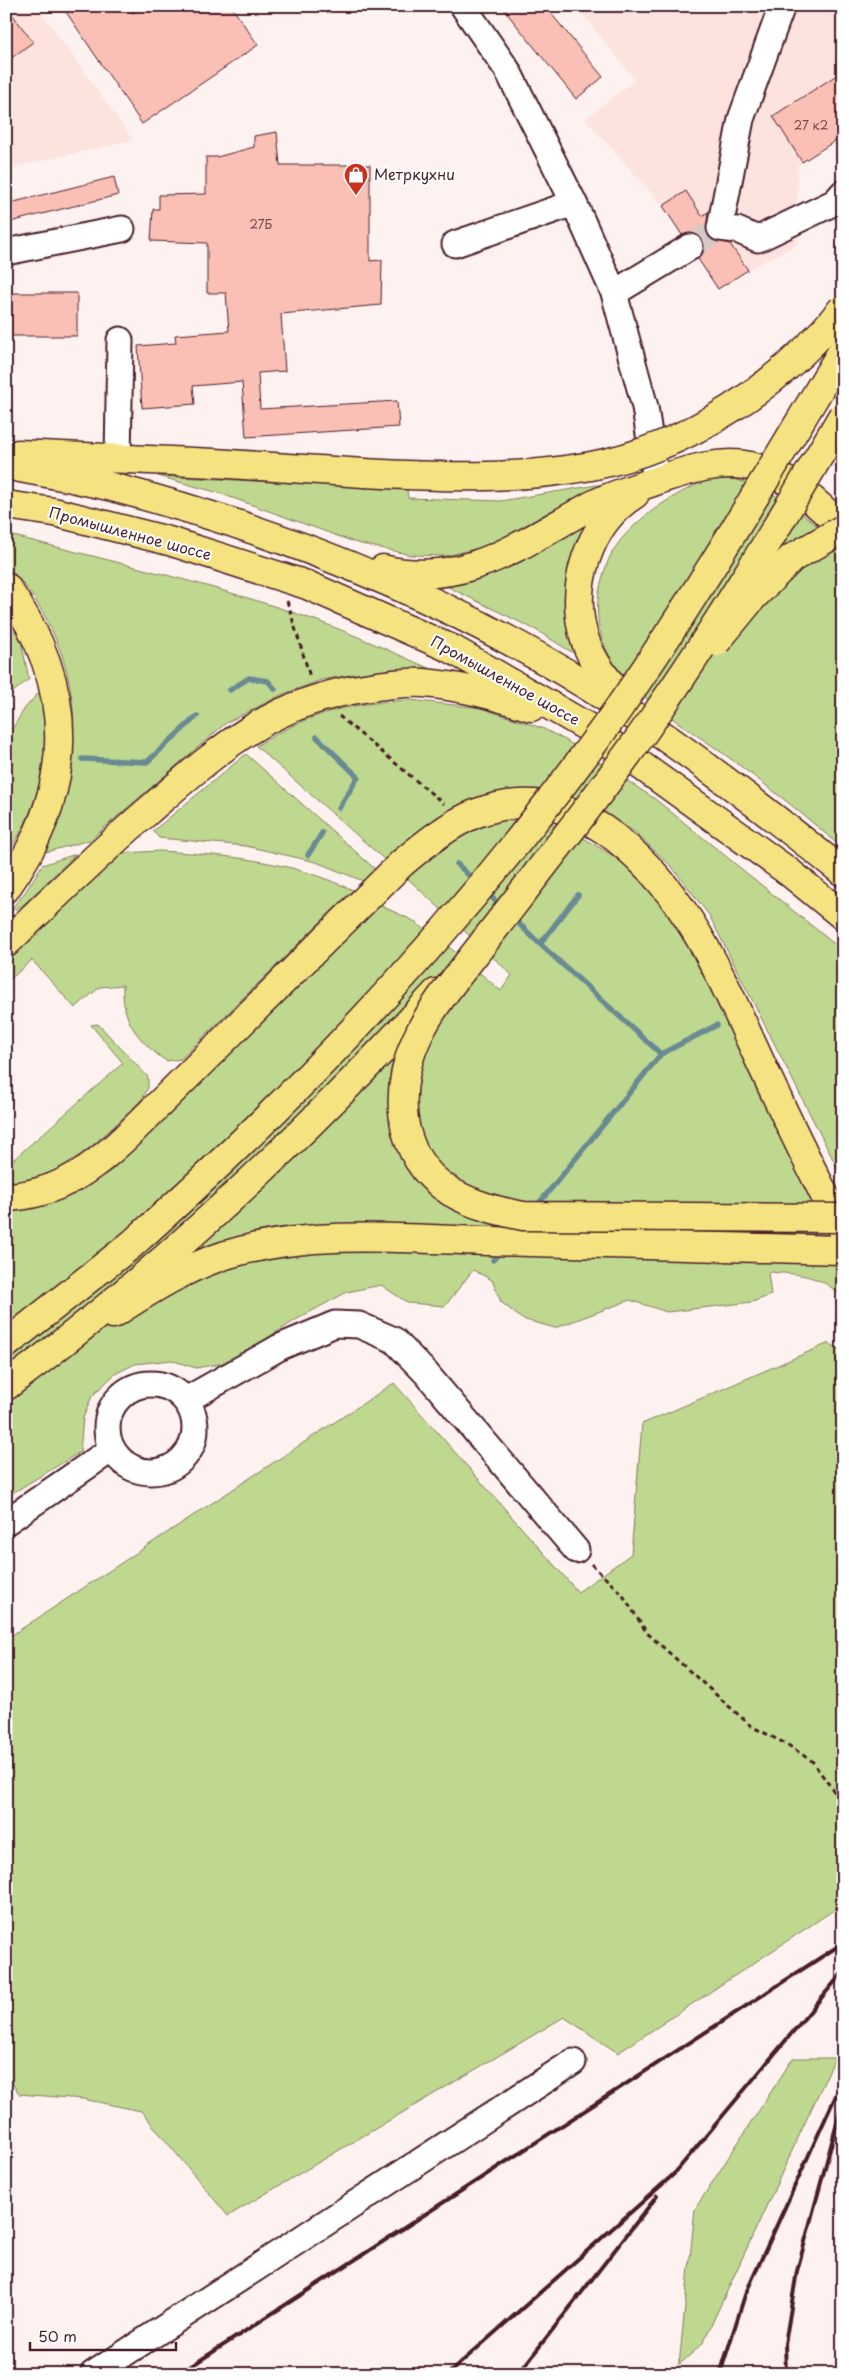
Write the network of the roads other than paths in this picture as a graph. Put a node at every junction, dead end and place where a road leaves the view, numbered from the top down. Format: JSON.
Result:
{"nodes":[{"id":1,"x":463,"y":6,"type":"edge"},
{"id":2,"x":782,"y":6,"type":"edge"},
{"id":3,"x":843,"y":194,"type":"edge"},
{"id":4,"x":574,"y":203,"type":"junction"},
{"id":5,"x":122,"y":229,"type":"dead end"},
{"id":6,"x":455,"y":244,"type":"dead end"},
{"id":7,"x":690,"y":247,"type":"tunnel mouth"},
{"id":8,"x":6,"y":252,"type":"edge"},
{"id":9,"x":614,"y":293,"type":"junction"},
{"id":10,"x":843,"y":308,"type":"edge"},
{"id":11,"x":120,"y":340,"type":"dead end"},
{"id":12,"x":843,"y":350,"type":"edge"},
{"id":13,"x":843,"y":415,"type":"edge"},
{"id":14,"x":6,"y":454,"type":"edge"},
{"id":15,"x":118,"y":459,"type":"junction"},
{"id":16,"x":6,"y":465,"type":"edge"},
{"id":17,"x":656,"y":481,"type":"junction"},
{"id":18,"x":6,"y":505,"type":"edge"},
{"id":19,"x":843,"y":529,"type":"edge"},
{"id":20,"x":320,"y":554,"type":"junction"},
{"id":21,"x":6,"y":587,"type":"edge"},
{"id":22,"x":589,"y":728,"type":"junction"},
{"id":23,"x":651,"y":733,"type":"junction"},
{"id":24,"x":843,"y":872,"type":"edge"},
{"id":25,"x":6,"y":888,"type":"edge"},
{"id":26,"x":843,"y":916,"type":"edge"},
{"id":27,"x":487,"y":938,"type":"junction"},
{"id":28,"x":6,"y":942,"type":"edge"},
{"id":29,"x":6,"y":1197,"type":"edge"},
{"id":30,"x":843,"y":1218,"type":"edge"},
{"id":31,"x":843,"y":1230,"type":"edge"},
{"id":32,"x":843,"y":1250,"type":"edge"},
{"id":33,"x":6,"y":1344,"type":"edge"},
{"id":34,"x":13,"y":1381,"type":"edge"},
{"id":35,"x":186,"y":1400,"type":"junction"},
{"id":36,"x":112,"y":1449,"type":"junction"},
{"id":37,"x":6,"y":1522,"type":"edge"},
{"id":38,"x":576,"y":1550,"type":"road end"},
{"id":39,"x":573,"y":2062,"type":"dead end"},
{"id":40,"x":92,"y":2374,"type":"edge"}],
"edges":[{"from":1,"to":4,"type":"lane"},
{"from":2,"to":3,"type":"lane"},
{"from":4,"to":6,"type":"lane"},
{"from":4,"to":9,"type":"lane"},
{"from":5,"to":8,"type":"lane"},
{"from":7,"to":9,"type":"lane"},
{"from":9,"to":17,"type":"lane"},
{"from":10,"to":15,"type":"main road","bridge":true},
{"from":11,"to":15,"type":"lane"},
{"from":12,"to":33,"type":"main road","bridge":true},
{"from":13,"to":23,"type":"main road","bridge":true},
{"from":14,"to":15,"type":"main road"},
{"from":16,"to":20,"type":"main road"},
{"from":17,"to":19,"type":"main road"},
{"from":17,"to":20,"type":"main road"},
{"from":17,"to":23,"type":"main road"},
{"from":18,"to":22,"type":"main road","name":"Промышленное шоссе"},
{"from":19,"to":23,"type":"main road","bridge":true},
{"from":20,"to":23,"type":"main road"},
{"from":21,"to":25,"type":"main road"},
{"from":22,"to":26,"type":"main road","name":"Промышленное шоссе"},
{"from":22,"to":28,"type":"main road"},
{"from":23,"to":24,"type":"main road"},
{"from":23,"to":27,"type":"main road","bridge":true},
{"from":27,"to":30,"type":"main road","bridge":true},
{"from":27,"to":34,"type":"main road","bridge":true},
{"from":29,"to":31,"type":"main road"},
{"from":32,"to":34,"type":"main road"},
{"from":35,"to":36,"type":"lane"},
{"from":35,"to":36,"type":"lane"},
{"from":35,"to":38,"type":"lane"},
{"from":36,"to":37,"type":"lane"},
{"from":39,"to":40,"type":"lane"}]}
